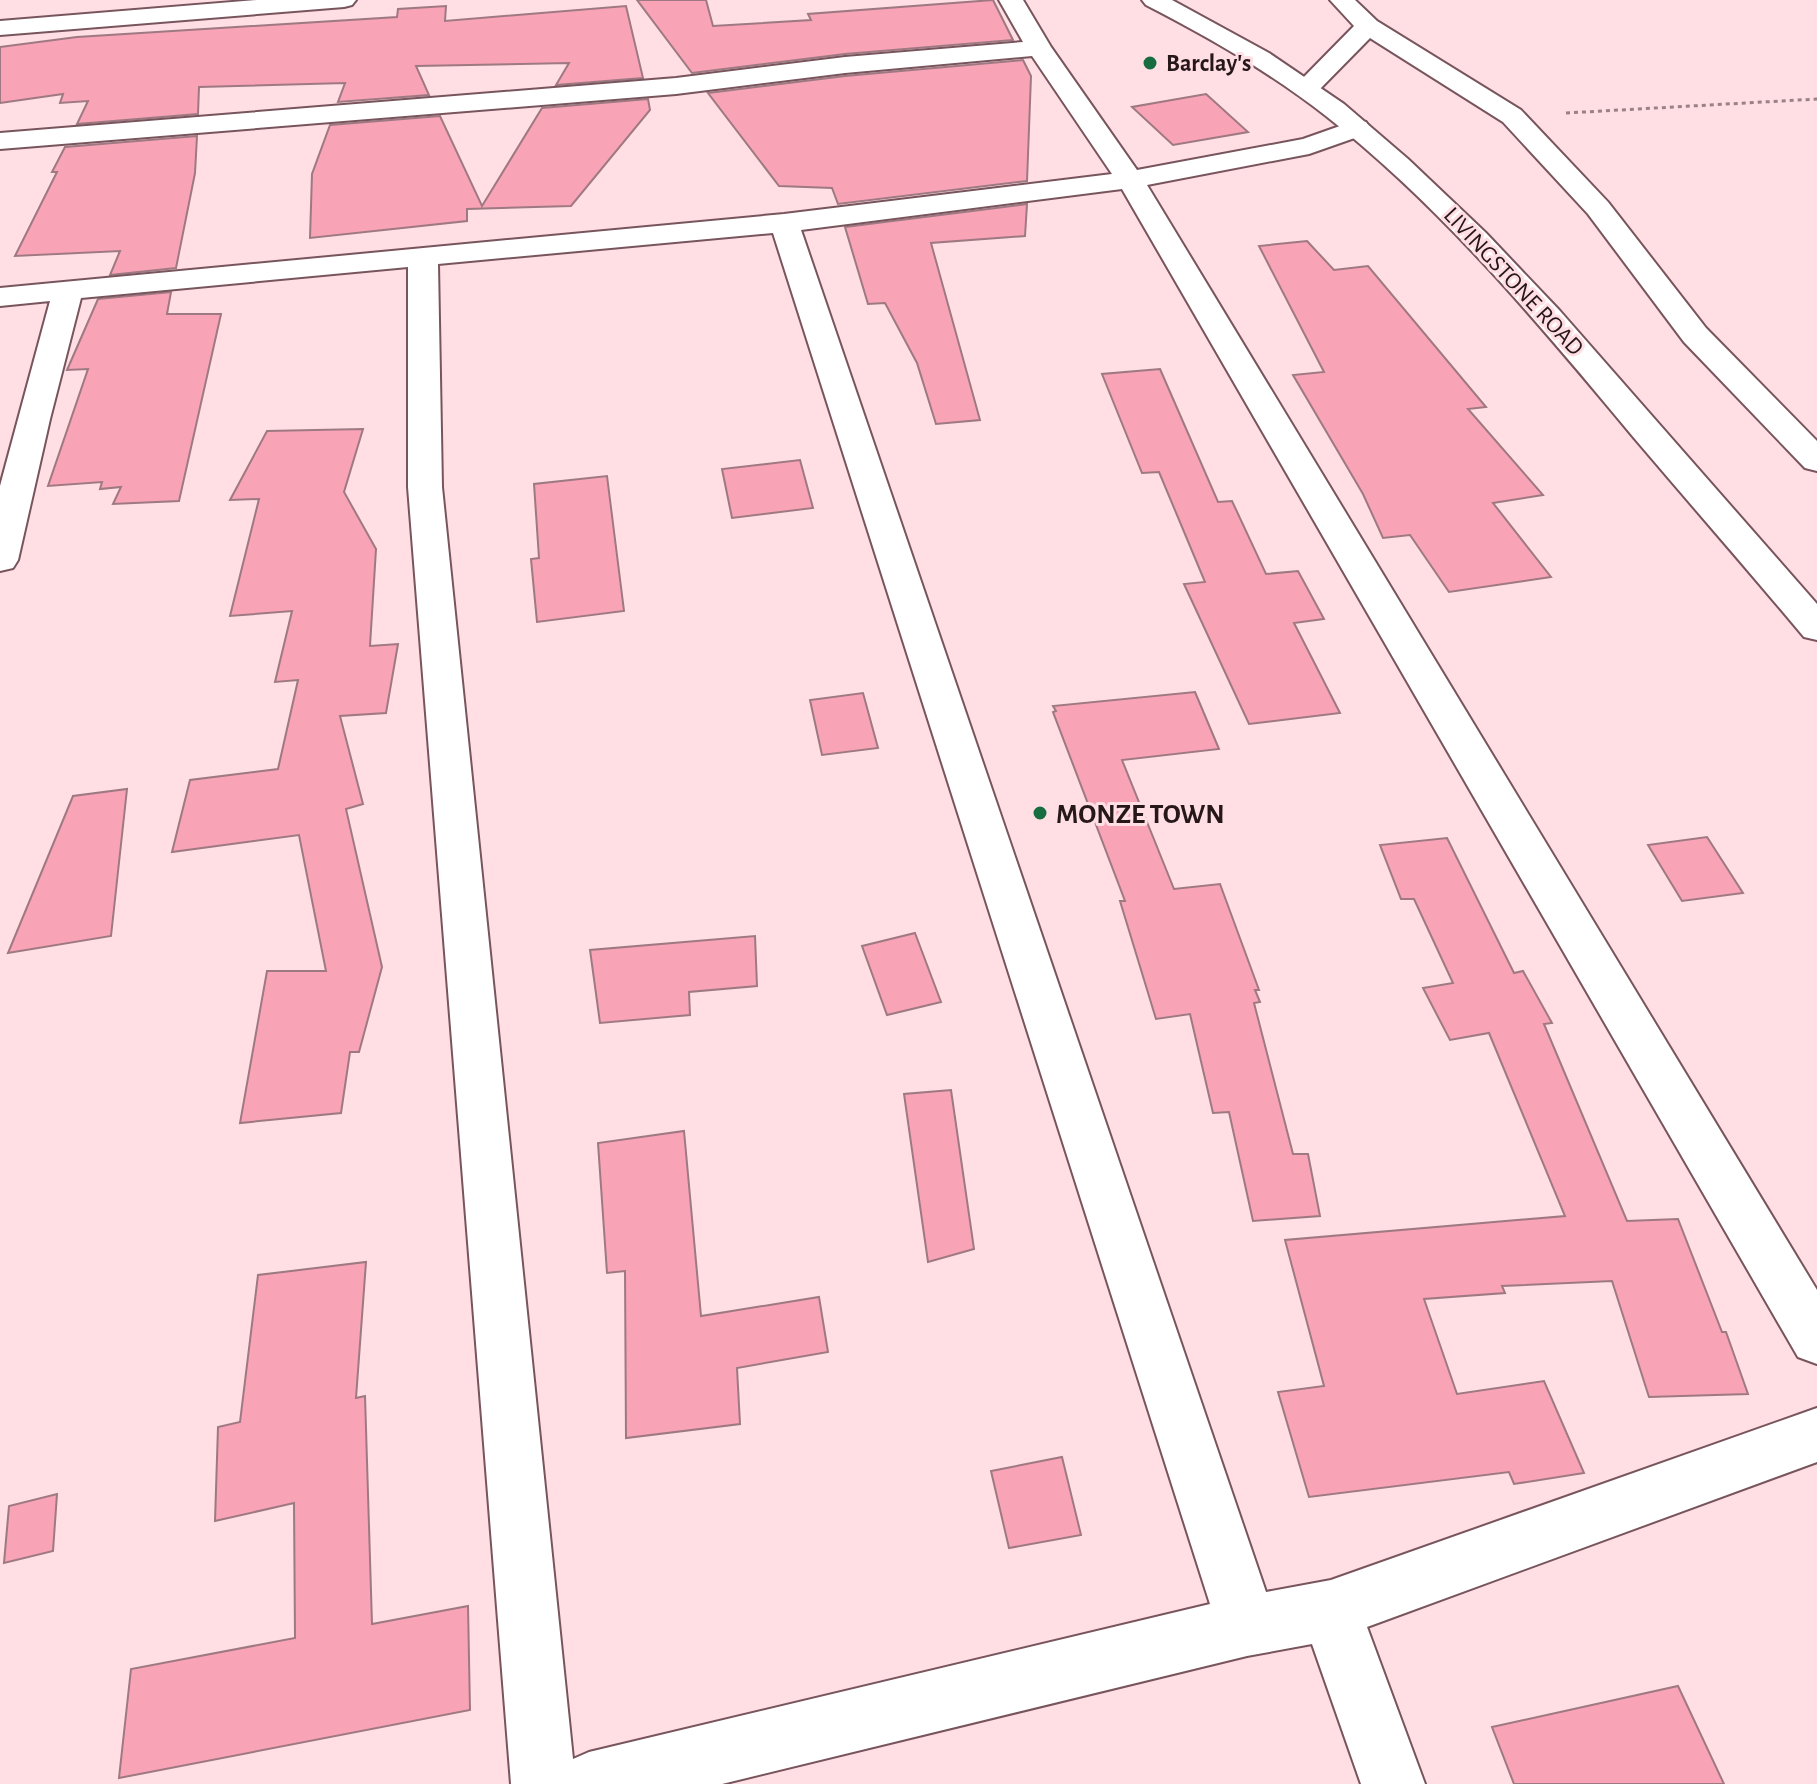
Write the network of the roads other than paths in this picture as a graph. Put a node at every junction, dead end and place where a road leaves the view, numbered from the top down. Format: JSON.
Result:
{"nodes":[{"id":1,"x":344,"y":0,"type":"edge"},
{"id":2,"x":1011,"y":0,"type":"edge"},
{"id":3,"x":1154,"y":0,"type":"edge"},
{"id":4,"x":1342,"y":0,"type":"edge"},
{"id":5,"x":1368,"y":26,"type":"junction"},
{"id":6,"x":0,"y":28,"type":"edge"},
{"id":7,"x":1039,"y":48,"type":"junction"},
{"id":8,"x":1306,"y":89,"type":"junction"},
{"id":9,"x":1357,"y":128,"type":"junction"},
{"id":10,"x":0,"y":141,"type":"edge"},
{"id":11,"x":1130,"y":180,"type":"junction"},
{"id":12,"x":784,"y":223,"type":"junction"},
{"id":13,"x":423,"y":258,"type":"junction"},
{"id":14,"x":68,"y":291,"type":"junction"},
{"id":15,"x":0,"y":297,"type":"edge"},
{"id":16,"x":1817,"y":461,"type":"edge"},
{"id":17,"x":0,"y":560,"type":"edge"},
{"id":18,"x":1817,"y":628,"type":"edge"},
{"id":19,"x":1817,"y":1339,"type":"edge"},
{"id":20,"x":1817,"y":1435,"type":"edge"},
{"id":21,"x":1331,"y":1610,"type":"junction"},
{"id":22,"x":1247,"y":1626,"type":"junction"},
{"id":23,"x":543,"y":1784,"type":"edge"},
{"id":24,"x":589,"y":1784,"type":"edge"},
{"id":25,"x":1393,"y":1784,"type":"edge"}],
"edges":[{"from":1,"to":6,"type":"main road"},
{"from":2,"to":7,"type":"main road"},
{"from":3,"to":8,"type":"main road","name":"LIVINGSTONE ROAD"},
{"from":4,"to":5,"type":"main road"},
{"from":5,"to":8,"type":"main road"},
{"from":5,"to":16,"type":"main road"},
{"from":7,"to":10,"type":"main road"},
{"from":7,"to":11,"type":"main road"},
{"from":8,"to":9,"type":"main road","name":"LIVINGSTONE ROAD"},
{"from":9,"to":11,"type":"main road"},
{"from":9,"to":18,"type":"main road","name":"LIVINGSTONE ROAD"},
{"from":11,"to":12,"type":"main road"},
{"from":11,"to":19,"type":"main road"},
{"from":12,"to":13,"type":"main road"},
{"from":12,"to":22,"type":"main road"},
{"from":13,"to":14,"type":"main road"},
{"from":13,"to":23,"type":"main road"},
{"from":14,"to":15,"type":"main road"},
{"from":14,"to":17,"type":"main road"},
{"from":20,"to":21,"type":"main road"},
{"from":21,"to":22,"type":"main road"},
{"from":21,"to":25,"type":"main road"},
{"from":22,"to":24,"type":"main road"}]}
